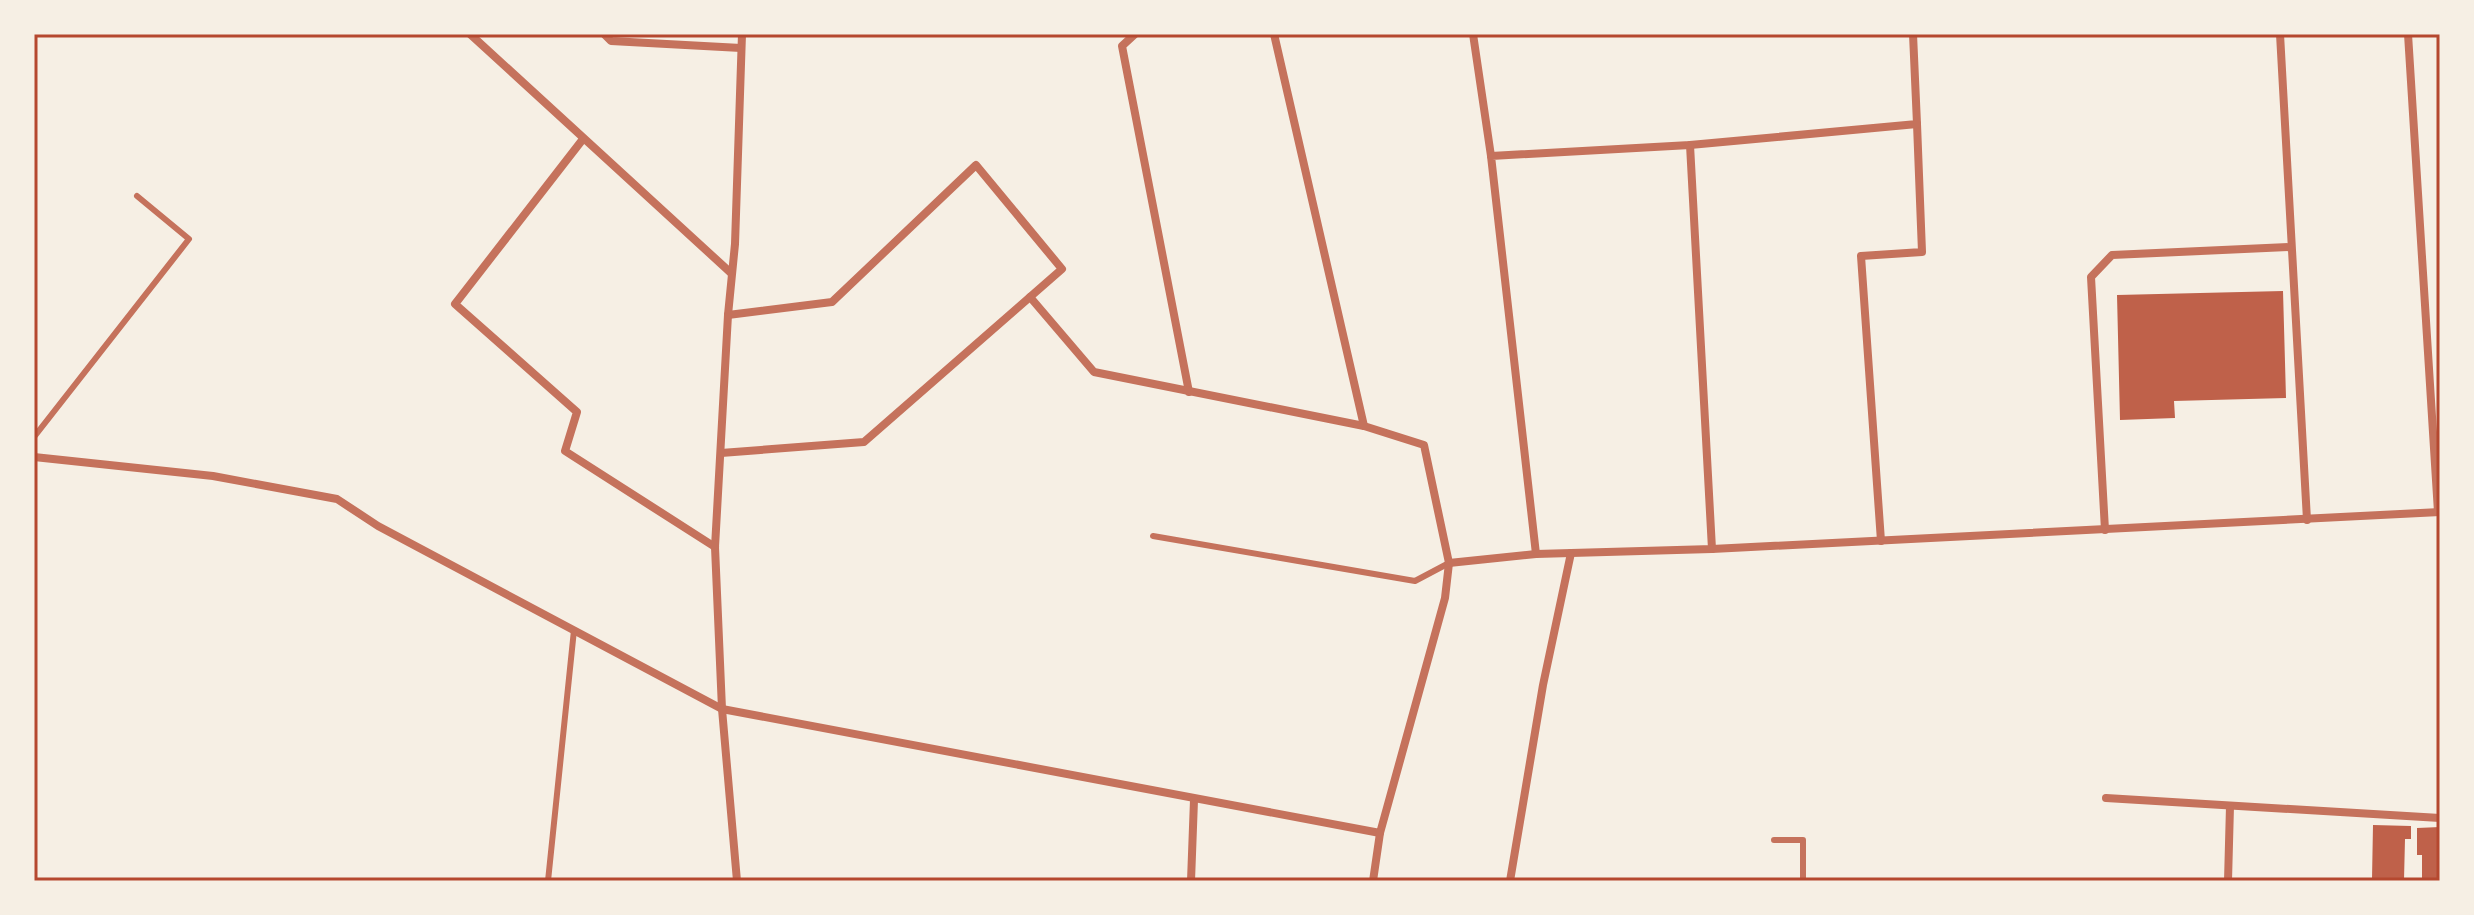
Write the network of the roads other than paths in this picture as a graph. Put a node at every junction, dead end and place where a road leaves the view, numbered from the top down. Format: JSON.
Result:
{"nodes":[{"id":1,"x":470,"y":34,"type":"edge"},
{"id":2,"x":604,"y":34,"type":"edge"},
{"id":3,"x":742,"y":34,"type":"edge"},
{"id":4,"x":1135,"y":34,"type":"edge"},
{"id":5,"x":1274,"y":34,"type":"edge"},
{"id":6,"x":1473,"y":34,"type":"edge"},
{"id":7,"x":1913,"y":34,"type":"edge"},
{"id":8,"x":2280,"y":34,"type":"edge"},
{"id":9,"x":2408,"y":34,"type":"edge"},
{"id":10,"x":741,"y":48,"type":"junction"},
{"id":11,"x":1917,"y":124,"type":"junction"},
{"id":12,"x":583,"y":139,"type":"junction"},
{"id":13,"x":1690,"y":145,"type":"junction"},
{"id":14,"x":1491,"y":156,"type":"junction"},
{"id":15,"x":137,"y":196,"type":"dead end"},
{"id":16,"x":2290,"y":247,"type":"junction"},
{"id":17,"x":731,"y":273,"type":"junction"},
{"id":18,"x":1030,"y":297,"type":"junction"},
{"id":19,"x":728,"y":315,"type":"junction"},
{"id":20,"x":1189,"y":392,"type":"junction"},
{"id":21,"x":1364,"y":426,"type":"junction"},
{"id":22,"x":34,"y":437,"type":"edge"},
{"id":23,"x":721,"y":453,"type":"junction"},
{"id":24,"x":34,"y":457,"type":"edge"},
{"id":25,"x":2439,"y":512,"type":"edge"},
{"id":26,"x":2307,"y":520,"type":"junction"},
{"id":27,"x":2105,"y":530,"type":"junction"},
{"id":28,"x":1153,"y":536,"type":"dead end"},
{"id":29,"x":1881,"y":541,"type":"junction"},
{"id":30,"x":715,"y":547,"type":"junction"},
{"id":31,"x":1712,"y":549,"type":"junction"},
{"id":32,"x":1571,"y":553,"type":"junction"},
{"id":33,"x":1536,"y":554,"type":"junction"},
{"id":34,"x":1449,"y":563,"type":"junction"},
{"id":35,"x":574,"y":630,"type":"junction"},
{"id":36,"x":722,"y":709,"type":"junction"},
{"id":37,"x":2106,"y":798,"type":"dead end"},
{"id":38,"x":1194,"y":800,"type":"junction"},
{"id":39,"x":2230,"y":806,"type":"junction"},
{"id":40,"x":2440,"y":818,"type":"edge"},
{"id":41,"x":1380,"y":833,"type":"junction"},
{"id":42,"x":1774,"y":840,"type":"dead end"},
{"id":43,"x":548,"y":881,"type":"edge"},
{"id":44,"x":737,"y":881,"type":"edge"},
{"id":45,"x":1191,"y":881,"type":"edge"},
{"id":46,"x":1373,"y":881,"type":"edge"},
{"id":47,"x":1510,"y":881,"type":"edge"},
{"id":48,"x":1803,"y":881,"type":"edge"},
{"id":49,"x":2228,"y":881,"type":"edge"}],
"edges":[{"from":1,"to":12,"type":"street"},
{"from":2,"to":10,"type":"street"},
{"from":3,"to":10,"type":"street"},
{"from":4,"to":20,"type":"street"},
{"from":5,"to":21,"type":"street"},
{"from":6,"to":14,"type":"street"},
{"from":7,"to":11,"type":"street"},
{"from":8,"to":16,"type":"street"},
{"from":9,"to":25,"type":"street"},
{"from":10,"to":17,"type":"street"},
{"from":11,"to":13,"type":"street"},
{"from":11,"to":29,"type":"street"},
{"from":12,"to":17,"type":"street"},
{"from":12,"to":30,"type":"street"},
{"from":13,"to":14,"type":"street"},
{"from":13,"to":31,"type":"street"},
{"from":14,"to":33,"type":"street"},
{"from":15,"to":22,"type":"lane"},
{"from":16,"to":26,"type":"street"},
{"from":16,"to":27,"type":"street"},
{"from":17,"to":19,"type":"street"},
{"from":18,"to":19,"type":"street"},
{"from":18,"to":20,"type":"street"},
{"from":18,"to":23,"type":"street"},
{"from":19,"to":23,"type":"street"},
{"from":20,"to":21,"type":"street"},
{"from":21,"to":34,"type":"street"},
{"from":23,"to":30,"type":"street"},
{"from":24,"to":35,"type":"street"},
{"from":25,"to":26,"type":"street"},
{"from":26,"to":27,"type":"street"},
{"from":27,"to":29,"type":"street"},
{"from":28,"to":34,"type":"lane"},
{"from":29,"to":31,"type":"street"},
{"from":30,"to":36,"type":"street"},
{"from":31,"to":32,"type":"street"},
{"from":32,"to":33,"type":"street"},
{"from":32,"to":47,"type":"street"},
{"from":33,"to":34,"type":"street"},
{"from":34,"to":41,"type":"street"},
{"from":35,"to":36,"type":"street"},
{"from":35,"to":43,"type":"lane"},
{"from":36,"to":38,"type":"street"},
{"from":36,"to":44,"type":"street"},
{"from":37,"to":39,"type":"street"},
{"from":38,"to":41,"type":"street"},
{"from":38,"to":45,"type":"street"},
{"from":39,"to":40,"type":"street"},
{"from":39,"to":49,"type":"street"},
{"from":41,"to":46,"type":"street"},
{"from":42,"to":48,"type":"lane"}]}
